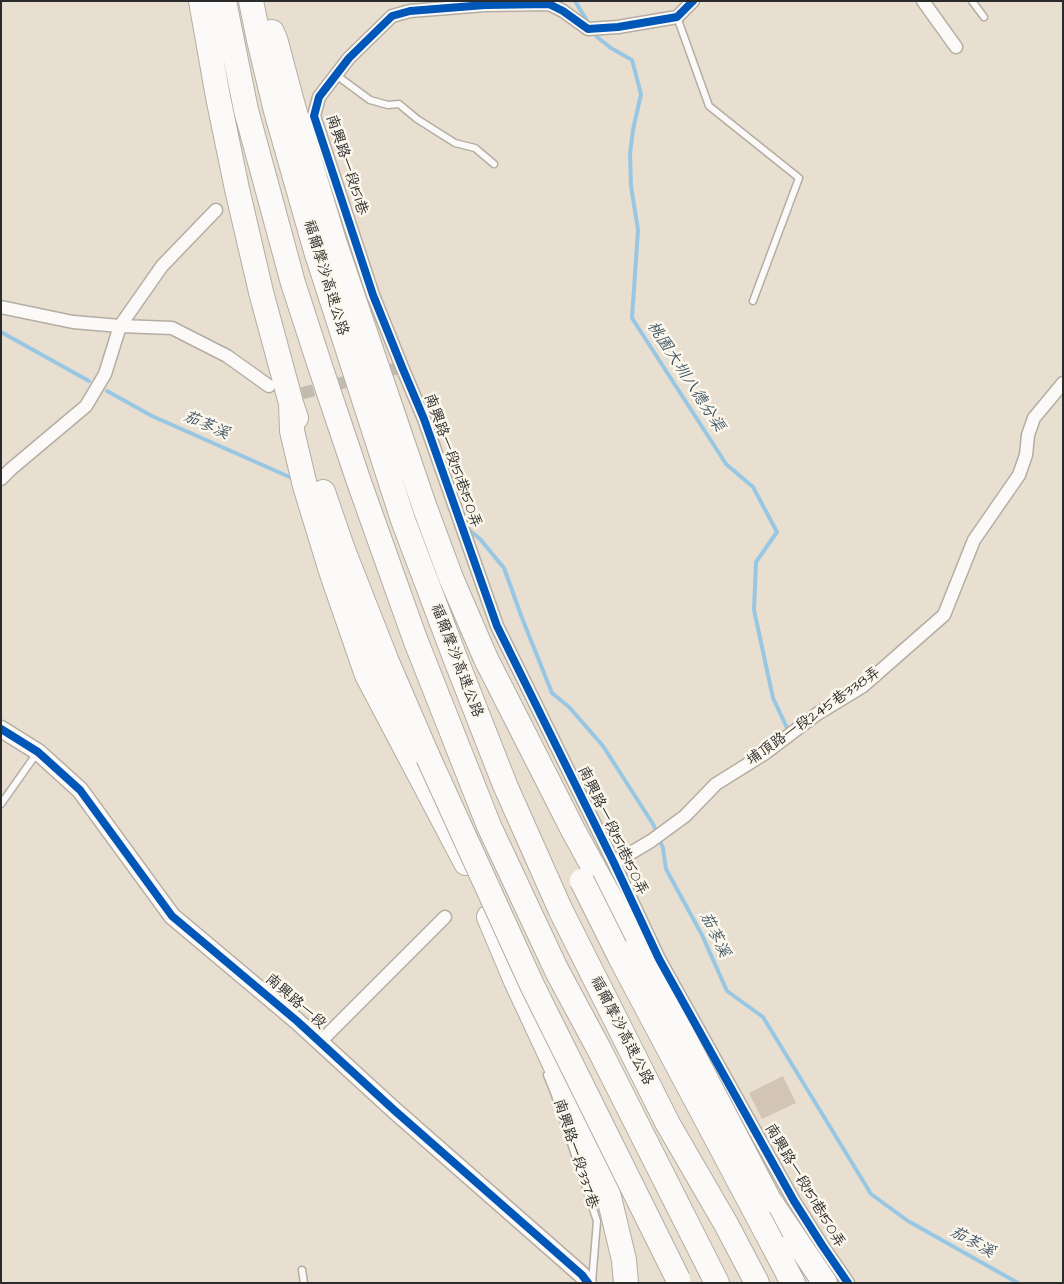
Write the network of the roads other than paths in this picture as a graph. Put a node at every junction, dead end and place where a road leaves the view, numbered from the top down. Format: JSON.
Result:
{"nodes":[{"id":1,"x":201,"y":1,"type":"edge"},
{"id":2,"x":224,"y":1,"type":"edge"},
{"id":3,"x":251,"y":1,"type":"edge"},
{"id":4,"x":259,"y":1,"type":"edge"},
{"id":5,"x":693,"y":1,"type":"edge"},
{"id":6,"x":923,"y":1,"type":"edge"},
{"id":7,"x":972,"y":1,"type":"edge"},
{"id":8,"x":677,"y":17,"type":"junction"},
{"id":9,"x":984,"y":17,"type":"dead end"},
{"id":10,"x":956,"y":47,"type":"dead end"},
{"id":11,"x":336,"y":75,"type":"junction"},
{"id":12,"x":494,"y":164,"type":"dead end"},
{"id":13,"x":216,"y":210,"type":"dead end"},
{"id":14,"x":753,"y":300,"type":"dead end"},
{"id":15,"x":1,"y":307,"type":"edge"},
{"id":16,"x":120,"y":326,"type":"junction"},
{"id":17,"x":402,"y":367,"type":"joint"},
{"id":18,"x":1063,"y":383,"type":"edge"},
{"id":19,"x":269,"y":386,"type":"dead end"},
{"id":20,"x":291,"y":403,"type":"junction"},
{"id":21,"x":1,"y":479,"type":"edge"},
{"id":22,"x":486,"y":659,"type":"junction"},
{"id":23,"x":1,"y":729,"type":"edge"},
{"id":24,"x":38,"y":752,"type":"junction"},
{"id":25,"x":1,"y":804,"type":"edge"},
{"id":26,"x":614,"y":864,"type":"junction"},
{"id":27,"x":445,"y":917,"type":"dead end"},
{"id":28,"x":320,"y":1042,"type":"junction"},
{"id":29,"x":543,"y":1066,"type":"dead end"},
{"id":30,"x":563,"y":1082,"type":"junction"},
{"id":31,"x":769,"y":1200,"type":"junction"},
{"id":32,"x":302,"y":1270,"type":"dead end"},
{"id":33,"x":304,"y":1283,"type":"edge"},
{"id":34,"x":588,"y":1283,"type":"edge"},
{"id":35,"x":591,"y":1283,"type":"edge"},
{"id":36,"x":626,"y":1283,"type":"edge"},
{"id":37,"x":672,"y":1283,"type":"edge"},
{"id":38,"x":679,"y":1283,"type":"edge"},
{"id":39,"x":717,"y":1283,"type":"edge"},
{"id":40,"x":757,"y":1283,"type":"edge"},
{"id":41,"x":793,"y":1283,"type":"edge"},
{"id":42,"x":810,"y":1283,"type":"edge"},
{"id":43,"x":825,"y":1283,"type":"edge"},
{"id":44,"x":848,"y":1283,"type":"edge"}],
"edges":[{"from":1,"to":20,"type":"highway"},
{"from":2,"to":39,"type":"highway","name":"福爾摩沙高速公路"},
{"from":3,"to":40,"type":"highway","name":"福爾摩沙高速公路"},
{"from":4,"to":22,"type":"highway"},
{"from":5,"to":8,"type":"street"},
{"from":6,"to":10,"type":"street"},
{"from":7,"to":9,"type":"lane"},
{"from":8,"to":11,"type":"street","name":"南興路一段151巷"},
{"from":8,"to":14,"type":"lane"},
{"from":11,"to":12,"type":"lane"},
{"from":11,"to":17,"type":"street","name":"南興路一段151巷"},
{"from":13,"to":16,"type":"street"},
{"from":15,"to":16,"type":"street"},
{"from":16,"to":19,"type":"street"},
{"from":16,"to":21,"type":"street"},
{"from":17,"to":26,"type":"street","name":"南興路一段151巷150弄"},
{"from":18,"to":26,"type":"street","name":"埔頂路一段245巷338弄"},
{"from":20,"to":30,"type":"highway"},
{"from":20,"to":38,"type":"highway","bridge":true},
{"from":22,"to":31,"type":"highway","bridge":true},
{"from":22,"to":41,"type":"highway","bridge":true},
{"from":23,"to":24,"type":"street","name":"南興路一段"},
{"from":24,"to":25,"type":"lane"},
{"from":24,"to":28,"type":"street","name":"南興路一段"},
{"from":26,"to":44,"type":"street","name":"南興路一段151巷150弄"},
{"from":27,"to":28,"type":"street"},
{"from":28,"to":34,"type":"street","name":"南興路一段"},
{"from":29,"to":35,"type":"lane","name":"南興路一段337巷"},
{"from":30,"to":36,"type":"highway"},
{"from":30,"to":37,"type":"highway"},
{"from":31,"to":42,"type":"highway"},
{"from":31,"to":43,"type":"highway"},
{"from":32,"to":33,"type":"lane"}]}
